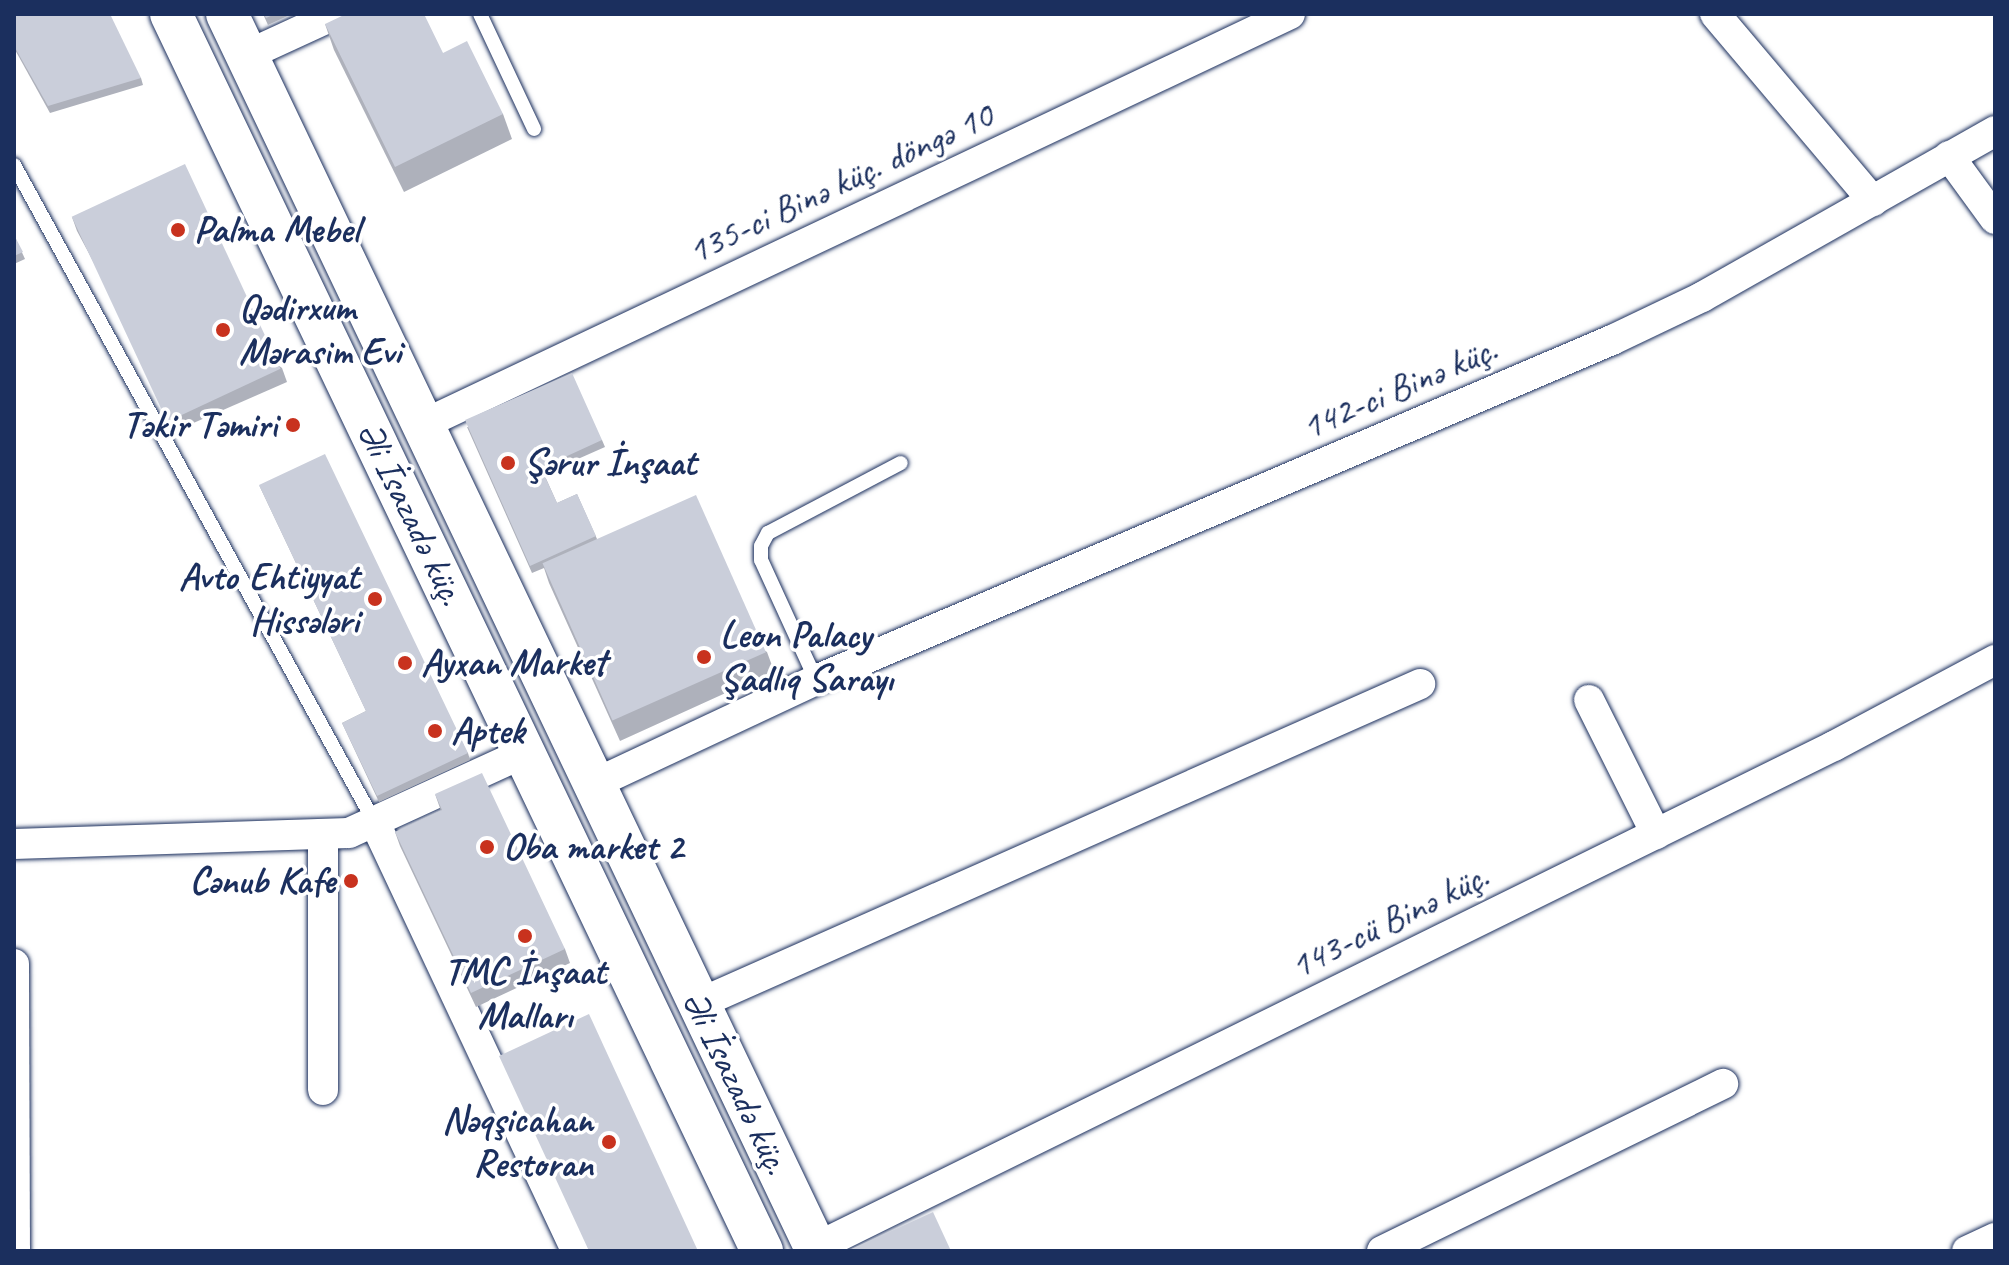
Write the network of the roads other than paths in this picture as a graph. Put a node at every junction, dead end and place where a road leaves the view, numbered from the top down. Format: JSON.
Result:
{"nodes":[{"id":1,"x":171,"y":14,"type":"edge"},
{"id":2,"x":227,"y":14,"type":"edge"},
{"id":3,"x":336,"y":14,"type":"edge"},
{"id":4,"x":480,"y":14,"type":"edge"},
{"id":5,"x":1290,"y":14,"type":"edge"},
{"id":6,"x":1715,"y":14,"type":"edge"},
{"id":7,"x":247,"y":55,"type":"junction"},
{"id":8,"x":534,"y":129,"type":"dead end"},
{"id":9,"x":1995,"y":131,"type":"edge"},
{"id":10,"x":1949,"y":156,"type":"junction"},
{"id":11,"x":14,"y":165,"type":"edge"},
{"id":12,"x":1873,"y":201,"type":"junction"},
{"id":13,"x":1995,"y":219,"type":"edge"},
{"id":14,"x":424,"y":424,"type":"junction"},
{"id":15,"x":901,"y":463,"type":"dead end"},
{"id":16,"x":1995,"y":660,"type":"edge"},
{"id":17,"x":816,"y":680,"type":"junction"},
{"id":18,"x":1420,"y":684,"type":"dead end"},
{"id":19,"x":1589,"y":700,"type":"dead end"},
{"id":20,"x":569,"y":732,"type":"junction"},
{"id":21,"x":526,"y":752,"type":"junction"},
{"id":22,"x":594,"y":784,"type":"junction"},
{"id":23,"x":551,"y":804,"type":"junction"},
{"id":24,"x":375,"y":823,"type":"junction"},
{"id":25,"x":1656,"y":834,"type":"junction"},
{"id":26,"x":323,"y":837,"type":"junction"},
{"id":27,"x":14,"y":844,"type":"edge"},
{"id":28,"x":14,"y":964,"type":"edge"},
{"id":29,"x":698,"y":1004,"type":"junction"},
{"id":30,"x":1723,"y":1084,"type":"dead end"},
{"id":31,"x":323,"y":1090,"type":"dead end"},
{"id":32,"x":1995,"y":1238,"type":"edge"},
{"id":33,"x":816,"y":1250,"type":"edge"},
{"id":34,"x":15,"y":1251,"type":"edge"},
{"id":35,"x":576,"y":1251,"type":"edge"},
{"id":36,"x":762,"y":1251,"type":"edge"},
{"id":37,"x":1382,"y":1251,"type":"edge"},
{"id":38,"x":1967,"y":1251,"type":"edge"}],
"edges":[{"from":1,"to":21,"type":"main road","name":"Əli İsazadə küç."},
{"from":2,"to":7,"type":"main road","name":"Əli İsazadə küç."},
{"from":3,"to":7,"type":"street"},
{"from":4,"to":8,"type":"lane"},
{"from":5,"to":14,"type":"street","name":"135-ci Binə küç. döngə 10"},
{"from":6,"to":12,"type":"street"},
{"from":7,"to":14,"type":"main road","name":"Əli İsazadə küç."},
{"from":9,"to":10,"type":"street","name":"142-ci Binə küç."},
{"from":10,"to":12,"type":"street","name":"142-ci Binə küç."},
{"from":10,"to":13,"type":"street"},
{"from":11,"to":24,"type":"lane"},
{"from":12,"to":17,"type":"street","name":"142-ci Binə küç."},
{"from":14,"to":20,"type":"main road","name":"Əli İsazadə küç."},
{"from":15,"to":17,"type":"lane"},
{"from":16,"to":25,"type":"street","name":"143-cü Binə küç."},
{"from":17,"to":22,"type":"street","name":"142-ci Binə küç."},
{"from":18,"to":29,"type":"street"},
{"from":19,"to":25,"type":"street"},
{"from":20,"to":21,"type":"main road"},
{"from":20,"to":22,"type":"main road","name":"Əli İsazadə küç."},
{"from":21,"to":23,"type":"main road","name":"Əli İsazadə küç."},
{"from":21,"to":24,"type":"street"},
{"from":22,"to":23,"type":"main road"},
{"from":22,"to":29,"type":"main road","name":"Əli İsazadə küç."},
{"from":23,"to":36,"type":"main road","name":"Əli İsazadə küç."},
{"from":24,"to":26,"type":"street"},
{"from":24,"to":35,"type":"street"},
{"from":25,"to":33,"type":"street","name":"143-cü Binə küç."},
{"from":26,"to":27,"type":"street"},
{"from":26,"to":31,"type":"street"},
{"from":28,"to":34,"type":"street"},
{"from":29,"to":33,"type":"main road","name":"Əli İsazadə küç."},
{"from":30,"to":37,"type":"street"},
{"from":32,"to":38,"type":"street"}]}
